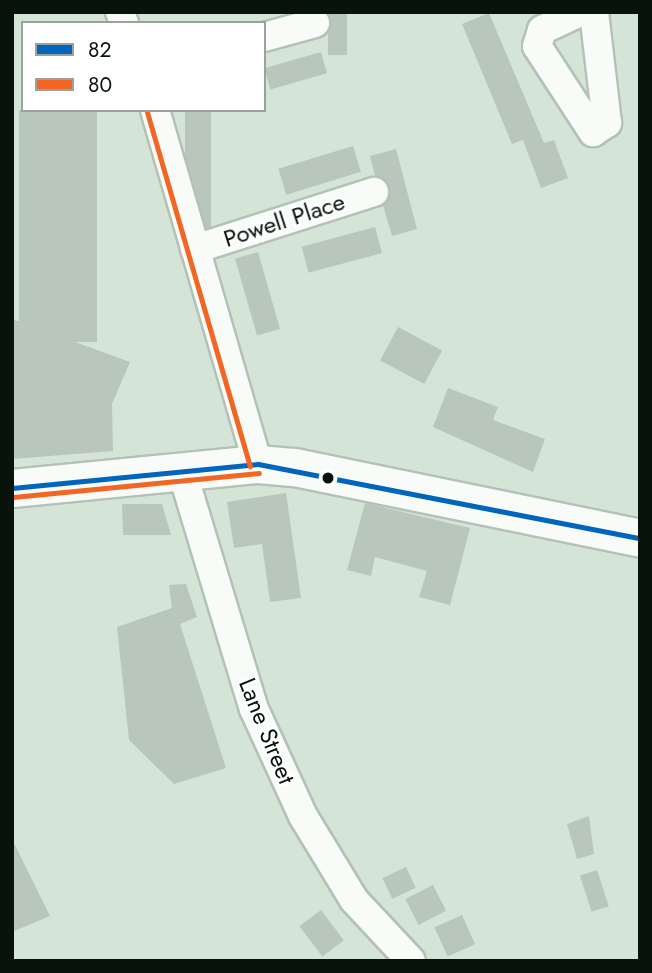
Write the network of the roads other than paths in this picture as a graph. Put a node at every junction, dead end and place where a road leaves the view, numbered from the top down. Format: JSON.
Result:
{"nodes":[{"id":1,"x":580,"y":12,"type":"edge"},
{"id":2,"x":594,"y":12,"type":"edge"},
{"id":3,"x":315,"y":23,"type":"dead end"},
{"id":4,"x":266,"y":36,"type":"edge"},
{"id":5,"x":156,"y":112,"type":"edge"},
{"id":6,"x":374,"y":192,"type":"dead end"},
{"id":7,"x":195,"y":248,"type":"junction"},
{"id":8,"x":258,"y":464,"type":"junction"},
{"id":9,"x":182,"y":471,"type":"junction"},
{"id":10,"x":12,"y":488,"type":"edge"},
{"id":11,"x":640,"y":538,"type":"edge"},
{"id":12,"x":411,"y":961,"type":"edge"}],
"edges":[{"from":1,"to":2,"type":"street"},
{"from":3,"to":4,"type":"street"},
{"from":5,"to":7,"type":"street"},
{"from":6,"to":7,"type":"street","name":"Powell Place"},
{"from":7,"to":8,"type":"street"},
{"from":8,"to":9,"type":"main road"},
{"from":8,"to":11,"type":"main road"},
{"from":9,"to":10,"type":"main road"},
{"from":9,"to":12,"type":"street","name":"Lane Street"}]}
